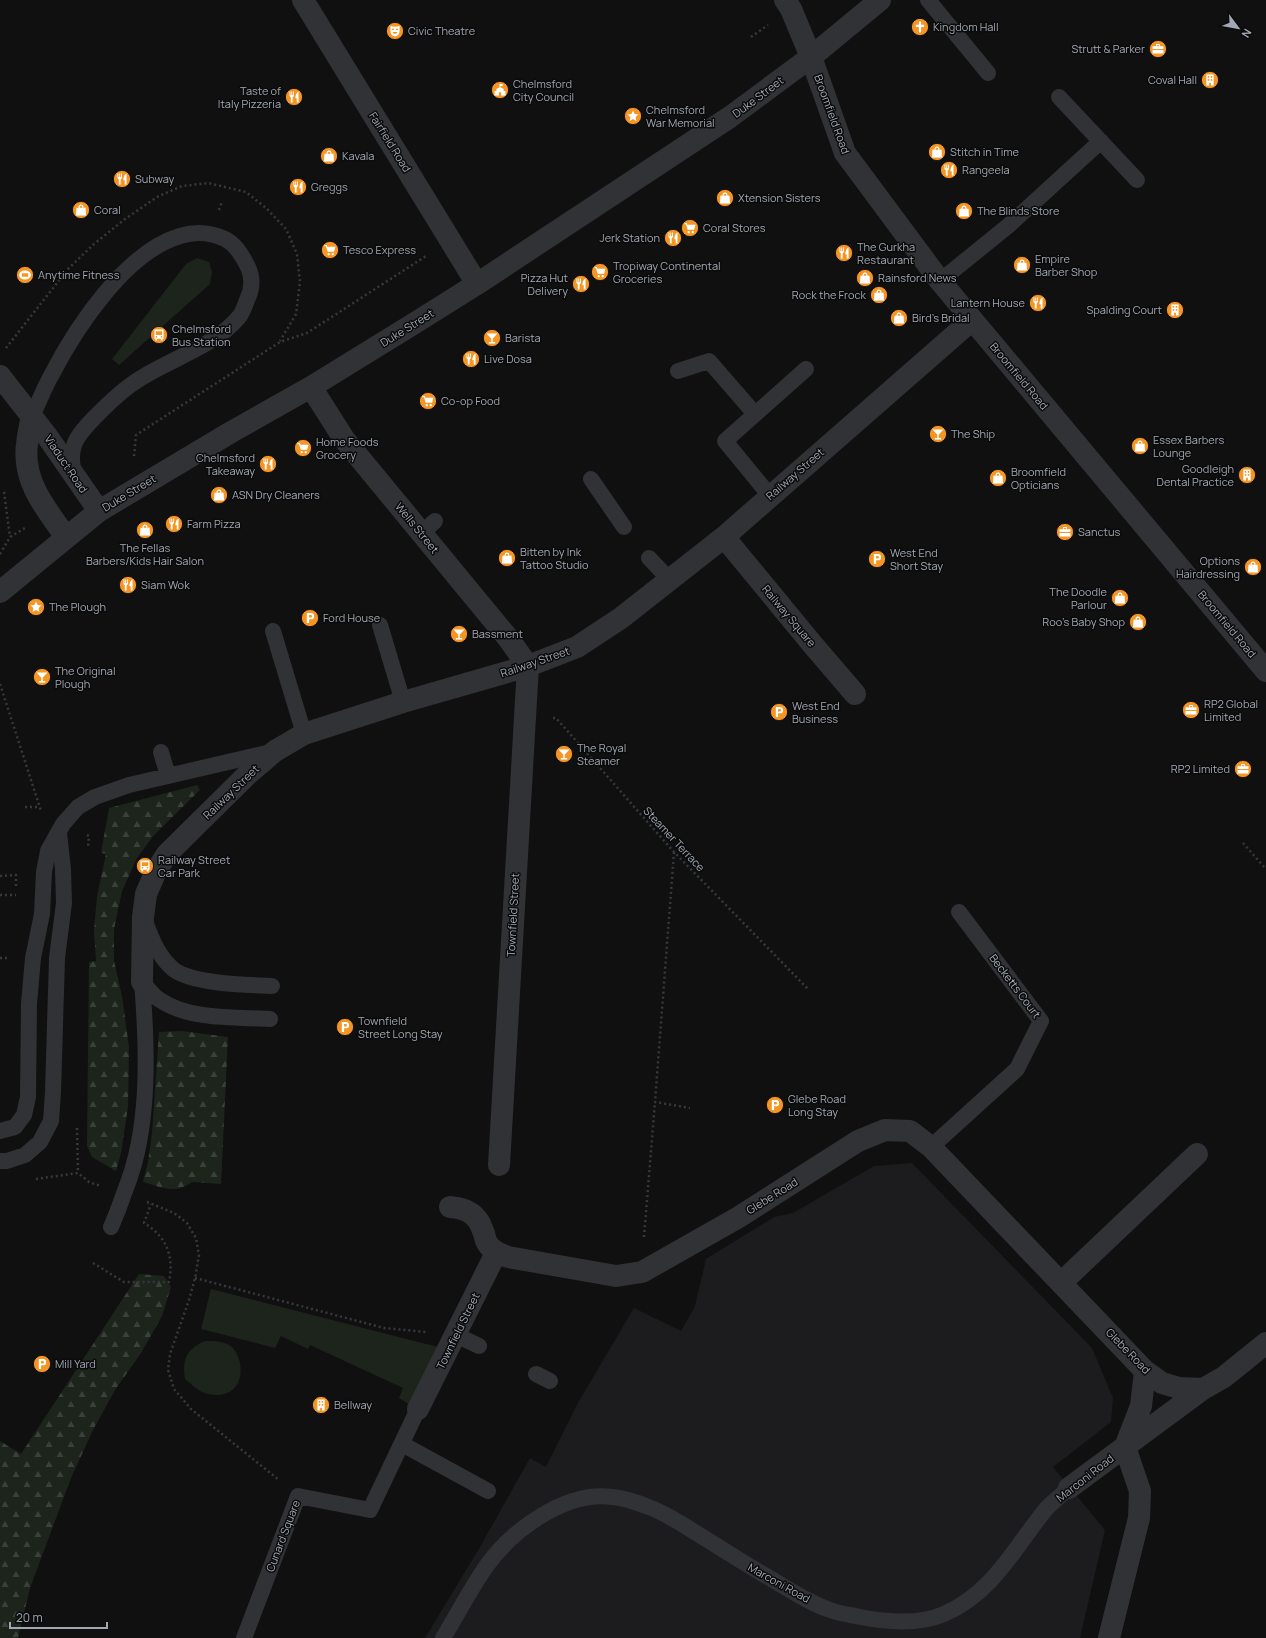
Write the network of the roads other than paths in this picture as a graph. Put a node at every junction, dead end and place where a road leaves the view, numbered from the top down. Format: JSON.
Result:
{"nodes":[{"id":1,"x":303,"y":0,"type":"edge"},
{"id":2,"x":785,"y":0,"type":"edge"},
{"id":3,"x":880,"y":0,"type":"edge"},
{"id":4,"x":928,"y":0,"type":"edge"},
{"id":5,"x":811,"y":57,"type":"junction"},
{"id":6,"x":988,"y":73,"type":"dead end"},
{"id":7,"x":1059,"y":97,"type":"dead end"},
{"id":8,"x":1101,"y":141,"type":"junction"},
{"id":9,"x":1137,"y":180,"type":"dead end"},
{"id":10,"x":940,"y":281,"type":"junction"},
{"id":11,"x":477,"y":284,"type":"junction"},
{"id":12,"x":972,"y":320,"type":"junction"},
{"id":13,"x":806,"y":369,"type":"dead end"},
{"id":14,"x":678,"y":371,"type":"dead end"},
{"id":15,"x":0,"y":376,"type":"edge"},
{"id":16,"x":312,"y":387,"type":"junction"},
{"id":17,"x":755,"y":414,"type":"junction"},
{"id":18,"x":32,"y":416,"type":"junction"},
{"id":19,"x":74,"y":477,"type":"junction"},
{"id":20,"x":592,"y":479,"type":"dead end"},
{"id":21,"x":770,"y":496,"type":"junction"},
{"id":22,"x":99,"y":511,"type":"junction"},
{"id":23,"x":624,"y":527,"type":"dead end"},
{"id":24,"x":66,"y":536,"type":"junction"},
{"id":25,"x":724,"y":537,"type":"junction"},
{"id":26,"x":649,"y":558,"type":"dead end"},
{"id":27,"x":670,"y":580,"type":"junction"},
{"id":28,"x":0,"y":592,"type":"edge"},
{"id":29,"x":380,"y":625,"type":"dead end"},
{"id":30,"x":273,"y":631,"type":"dead end"},
{"id":31,"x":528,"y":666,"type":"junction"},
{"id":32,"x":1266,"y":671,"type":"edge"},
{"id":33,"x":855,"y":694,"type":"dead end"},
{"id":34,"x":403,"y":702,"type":"junction"},
{"id":35,"x":304,"y":734,"type":"junction"},
{"id":36,"x":275,"y":751,"type":"junction"},
{"id":37,"x":161,"y":752,"type":"dead end"},
{"id":38,"x":168,"y":776,"type":"junction"},
{"id":39,"x":59,"y":833,"type":"junction"},
{"id":40,"x":958,"y":912,"type":"dead end"},
{"id":41,"x":143,"y":917,"type":"junction"},
{"id":42,"x":142,"y":982,"type":"junction"},
{"id":43,"x":272,"y":986,"type":"dead end"},
{"id":44,"x":270,"y":1019,"type":"dead end"},
{"id":45,"x":0,"y":1131,"type":"edge"},
{"id":46,"x":931,"y":1147,"type":"junction"},
{"id":47,"x":1197,"y":1154,"type":"dead end"},
{"id":48,"x":0,"y":1161,"type":"edge"},
{"id":49,"x":499,"y":1165,"type":"dead end"},
{"id":50,"x":450,"y":1207,"type":"dead end"},
{"id":51,"x":111,"y":1227,"type":"dead end"},
{"id":52,"x":496,"y":1253,"type":"junction"},
{"id":53,"x":1062,"y":1282,"type":"junction"},
{"id":54,"x":456,"y":1334,"type":"junction"},
{"id":55,"x":1266,"y":1343,"type":"edge"},
{"id":56,"x":479,"y":1346,"type":"dead end"},
{"id":57,"x":1146,"y":1371,"type":"junction"},
{"id":58,"x":1203,"y":1389,"type":"junction"},
{"id":59,"x":418,"y":1409,"type":"joint"},
{"id":60,"x":402,"y":1444,"type":"junction"},
{"id":61,"x":1125,"y":1447,"type":"junction"},
{"id":62,"x":1069,"y":1488,"type":"joint"},
{"id":63,"x":488,"y":1491,"type":"dead end"},
{"id":64,"x":244,"y":1638,"type":"edge"},
{"id":65,"x":443,"y":1638,"type":"edge"},
{"id":66,"x":1109,"y":1638,"type":"edge"}],
"edges":[{"from":1,"to":11,"type":"street","name":"Fairfield Road"},
{"from":2,"to":5,"type":"street","name":"Broomfield Road"},
{"from":3,"to":5,"type":"street","name":"Duke Street"},
{"from":4,"to":6,"type":"lane"},
{"from":5,"to":10,"type":"street","name":"Broomfield Road"},
{"from":5,"to":11,"type":"street","name":"Duke Street"},
{"from":7,"to":8,"type":"lane"},
{"from":8,"to":9,"type":"lane"},
{"from":8,"to":10,"type":"lane"},
{"from":10,"to":12,"type":"street","name":"Broomfield Road"},
{"from":11,"to":16,"type":"street","name":"Duke Street"},
{"from":12,"to":21,"type":"street","name":"Railway Street"},
{"from":12,"to":32,"type":"street","name":"Broomfield Road"},
{"from":13,"to":17,"type":"lane"},
{"from":14,"to":17,"type":"lane"},
{"from":15,"to":18,"type":"street","name":"Viaduct Road"},
{"from":16,"to":22,"type":"street","name":"Duke Street"},
{"from":16,"to":31,"type":"street","name":"Wells Street"},
{"from":17,"to":21,"type":"lane"},
{"from":18,"to":19,"type":"street","name":"Viaduct Road"},
{"from":18,"to":19,"type":"lane"},
{"from":18,"to":24,"type":"street","name":"Viaduct Road"},
{"from":19,"to":22,"type":"street","name":"Viaduct Road"},
{"from":20,"to":23,"type":"lane"},
{"from":21,"to":25,"type":"street","name":"Railway Street"},
{"from":22,"to":24,"type":"street","name":"Duke Street"},
{"from":24,"to":28,"type":"street","name":"Duke Street"},
{"from":25,"to":27,"type":"street","name":"Railway Street"},
{"from":25,"to":33,"type":"street","name":"Railway Square"},
{"from":26,"to":27,"type":"lane"},
{"from":27,"to":31,"type":"street","name":"Railway Street"},
{"from":29,"to":34,"type":"lane"},
{"from":30,"to":35,"type":"lane"},
{"from":31,"to":34,"type":"street","name":"Railway Street"},
{"from":31,"to":49,"type":"street","name":"Townfield Street"},
{"from":34,"to":35,"type":"street","name":"Railway Street"},
{"from":35,"to":36,"type":"street","name":"Railway Street"},
{"from":36,"to":38,"type":"lane"},
{"from":36,"to":41,"type":"street","name":"Railway Street"},
{"from":37,"to":38,"type":"lane"},
{"from":38,"to":39,"type":"lane"},
{"from":39,"to":45,"type":"lane"},
{"from":39,"to":48,"type":"lane"},
{"from":40,"to":46,"type":"lane","name":"Becketts Court"},
{"from":41,"to":42,"type":"street","name":"Railway Street"},
{"from":41,"to":43,"type":"lane"},
{"from":42,"to":44,"type":"lane"},
{"from":42,"to":51,"type":"lane","bridge":true},
{"from":46,"to":52,"type":"street","name":"Glebe Road"},
{"from":46,"to":53,"type":"street","name":"Glebe Road"},
{"from":47,"to":53,"type":"street"},
{"from":50,"to":52,"type":"street"},
{"from":52,"to":54,"type":"street","name":"Townfield Street"},
{"from":53,"to":57,"type":"street","name":"Glebe Road"},
{"from":54,"to":56,"type":"lane"},
{"from":54,"to":59,"type":"street","name":"Townfield Street"},
{"from":55,"to":58,"type":"street"},
{"from":57,"to":58,"type":"street","name":"Glebe Road"},
{"from":57,"to":61,"type":"street","name":"Marconi Road"},
{"from":58,"to":61,"type":"street","name":"Marconi Road"},
{"from":59,"to":60,"type":"lane","name":"Cunard Square"},
{"from":60,"to":63,"type":"lane"},
{"from":60,"to":64,"type":"lane","name":"Cunard Square"},
{"from":61,"to":62,"type":"street","name":"Marconi Road"},
{"from":61,"to":66,"type":"street","name":"Marconi Road"},
{"from":62,"to":65,"type":"lane","name":"Marconi Road"}]}
